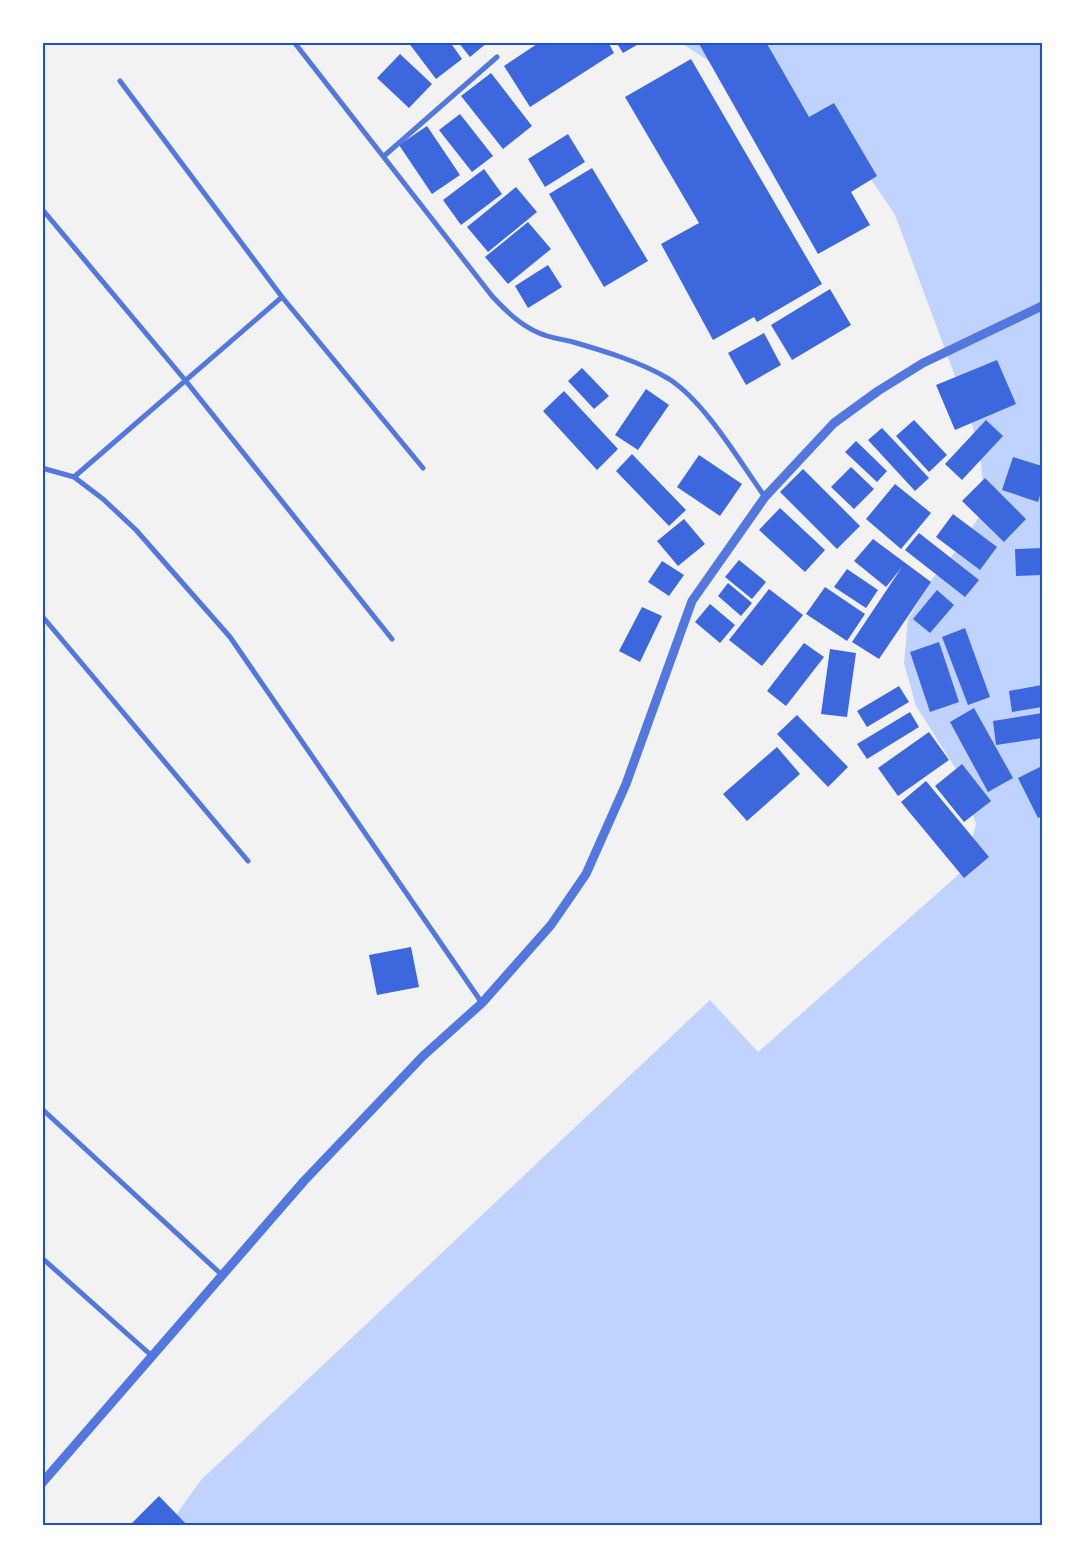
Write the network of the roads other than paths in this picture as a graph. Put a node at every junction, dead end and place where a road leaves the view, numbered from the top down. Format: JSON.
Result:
{"nodes":[{"id":1,"x":294,"y":42,"type":"edge"},
{"id":2,"x":497,"y":57,"type":"dead end"},
{"id":3,"x":120,"y":81,"type":"dead end"},
{"id":4,"x":384,"y":156,"type":"junction"},
{"id":5,"x":42,"y":209,"type":"edge"},
{"id":6,"x":282,"y":297,"type":"junction"},
{"id":7,"x":1042,"y":306,"type":"edge"},
{"id":8,"x":185,"y":380,"type":"junction"},
{"id":9,"x":42,"y":468,"type":"edge"},
{"id":10,"x":423,"y":468,"type":"dead end"},
{"id":11,"x":74,"y":477,"type":"junction"},
{"id":12,"x":765,"y":497,"type":"junction"},
{"id":13,"x":42,"y":616,"type":"edge"},
{"id":14,"x":392,"y":639,"type":"dead end"},
{"id":15,"x":248,"y":861,"type":"dead end"},
{"id":16,"x":482,"y":1004,"type":"junction"},
{"id":17,"x":42,"y":1109,"type":"edge"},
{"id":18,"x":42,"y":1258,"type":"edge"},
{"id":19,"x":222,"y":1276,"type":"junction"},
{"id":20,"x":152,"y":1356,"type":"junction"},
{"id":21,"x":42,"y":1469,"type":"edge"},
{"id":22,"x":50,"y":1475,"type":"junction"},
{"id":23,"x":42,"y":1483,"type":"edge"}],
"edges":[{"from":1,"to":4,"type":"street"},
{"from":2,"to":4,"type":"street"},
{"from":3,"to":6,"type":"street"},
{"from":4,"to":12,"type":"street"},
{"from":5,"to":8,"type":"street"},
{"from":6,"to":8,"type":"street"},
{"from":6,"to":10,"type":"street"},
{"from":7,"to":12,"type":"street"},
{"from":8,"to":11,"type":"street"},
{"from":8,"to":14,"type":"street"},
{"from":9,"to":11,"type":"street"},
{"from":11,"to":16,"type":"street"},
{"from":12,"to":16,"type":"street"},
{"from":13,"to":15,"type":"street"},
{"from":16,"to":19,"type":"street"},
{"from":17,"to":19,"type":"street"},
{"from":18,"to":20,"type":"street"},
{"from":19,"to":20,"type":"street"},
{"from":20,"to":22,"type":"street"},
{"from":21,"to":22,"type":"street"},
{"from":22,"to":23,"type":"street"}]}
